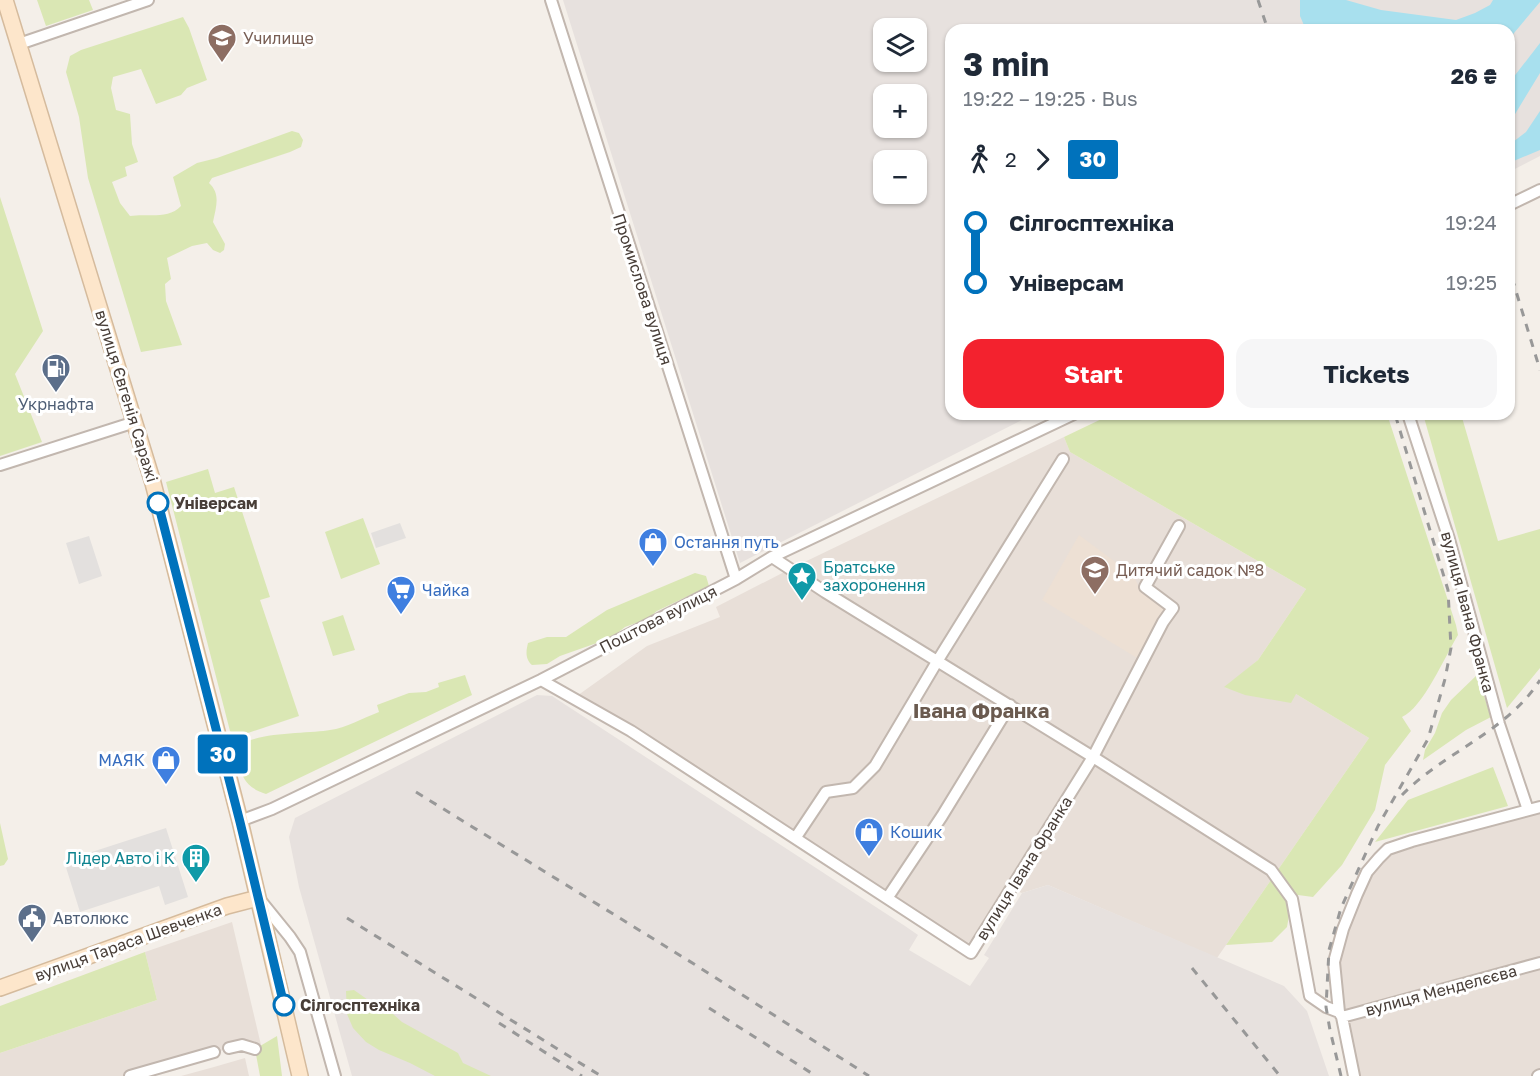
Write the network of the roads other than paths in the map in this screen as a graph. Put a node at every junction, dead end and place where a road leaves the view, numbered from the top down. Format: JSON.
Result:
{"nodes":[{"id":1,"x":5,"y":0,"type":"edge"},
{"id":2,"x":148,"y":0,"type":"edge"},
{"id":3,"x":551,"y":0,"type":"edge"},
{"id":4,"x":19,"y":44,"type":"junction"},
{"id":5,"x":1540,"y":190,"type":"edge"},
{"id":6,"x":1515,"y":202,"type":"edge"},
{"id":7,"x":1061,"y":420,"type":"edge"},
{"id":8,"x":1410,"y":420,"type":"edge"},
{"id":9,"x":135,"y":422,"type":"junction"},
{"id":10,"x":1063,"y":459,"type":"dead end"},
{"id":11,"x":0,"y":465,"type":"edge"},
{"id":12,"x":1179,"y":526,"type":"dead end"},
{"id":13,"x":772,"y":557,"type":"junction"},
{"id":14,"x":736,"y":579,"type":"junction"},
{"id":15,"x":938,"y":660,"type":"junction"},
{"id":16,"x":541,"y":680,"type":"junction"},
{"id":17,"x":1010,"y":705,"type":"junction"},
{"id":18,"x":1093,"y":757,"type":"junction"},
{"id":19,"x":1540,"y":807,"type":"edge"},
{"id":20,"x":1528,"y":810,"type":"junction"},
{"id":21,"x":240,"y":822,"type":"junction"},
{"id":22,"x":796,"y":837,"type":"junction"},
{"id":23,"x":888,"y":897,"type":"junction"},
{"id":24,"x":258,"y":898,"type":"junction"},
{"id":25,"x":1540,"y":963,"type":"edge"},
{"id":26,"x":0,"y":988,"type":"edge"},
{"id":27,"x":1340,"y":1015,"type":"junction"},
{"id":28,"x":229,"y":1048,"type":"dead end"},
{"id":29,"x":255,"y":1049,"type":"dead end"},
{"id":30,"x":214,"y":1052,"type":"dead end"},
{"id":31,"x":130,"y":1076,"type":"edge"},
{"id":32,"x":300,"y":1076,"type":"edge"},
{"id":33,"x":335,"y":1076,"type":"edge"},
{"id":34,"x":1354,"y":1076,"type":"edge"}],
"edges":[{"from":1,"to":4,"type":"main road","name":"вулиця Євгенія Саражі"},
{"from":2,"to":4,"type":"street"},
{"from":3,"to":14,"type":"street","name":"Промислова вулиця"},
{"from":4,"to":9,"type":"main road","name":"вулиця Євгенія Саражі"},
{"from":5,"to":6,"type":"street"},
{"from":7,"to":13,"type":"street","name":"Поштова вулиця"},
{"from":8,"to":20,"type":"street","name":"вулиця Івана Франка"},
{"from":9,"to":11,"type":"street"},
{"from":9,"to":21,"type":"main road","name":"вулиця Євгенія Саражі"},
{"from":10,"to":15,"type":"street"},
{"from":12,"to":18,"type":"street","name":"вулиця Івана Франка"},
{"from":13,"to":14,"type":"street","name":"Поштова вулиця"},
{"from":13,"to":15,"type":"street"},
{"from":14,"to":16,"type":"street","name":"Поштова вулиця"},
{"from":15,"to":17,"type":"street"},
{"from":15,"to":22,"type":"street"},
{"from":16,"to":21,"type":"street","name":"Поштова вулиця"},
{"from":16,"to":22,"type":"street","name":"вулиця Івана Франка"},
{"from":17,"to":18,"type":"street"},
{"from":17,"to":23,"type":"street"},
{"from":18,"to":23,"type":"street","name":"вулиця Івана Франка"},
{"from":18,"to":27,"type":"street"},
{"from":19,"to":20,"type":"street"},
{"from":20,"to":27,"type":"street"},
{"from":21,"to":24,"type":"main road","name":"вулиця Євгенія Саражі"},
{"from":22,"to":23,"type":"street","name":"вулиця Івана Франка"},
{"from":24,"to":26,"type":"main road","name":"вулиця Тараса Шевченка"},
{"from":24,"to":32,"type":"main road","name":"вулиця Євгенія Саражі"},
{"from":24,"to":33,"type":"street"},
{"from":25,"to":27,"type":"street","name":"вулиця Менделєєва"},
{"from":27,"to":34,"type":"street"},
{"from":28,"to":29,"type":"street"},
{"from":30,"to":31,"type":"street"}]}
